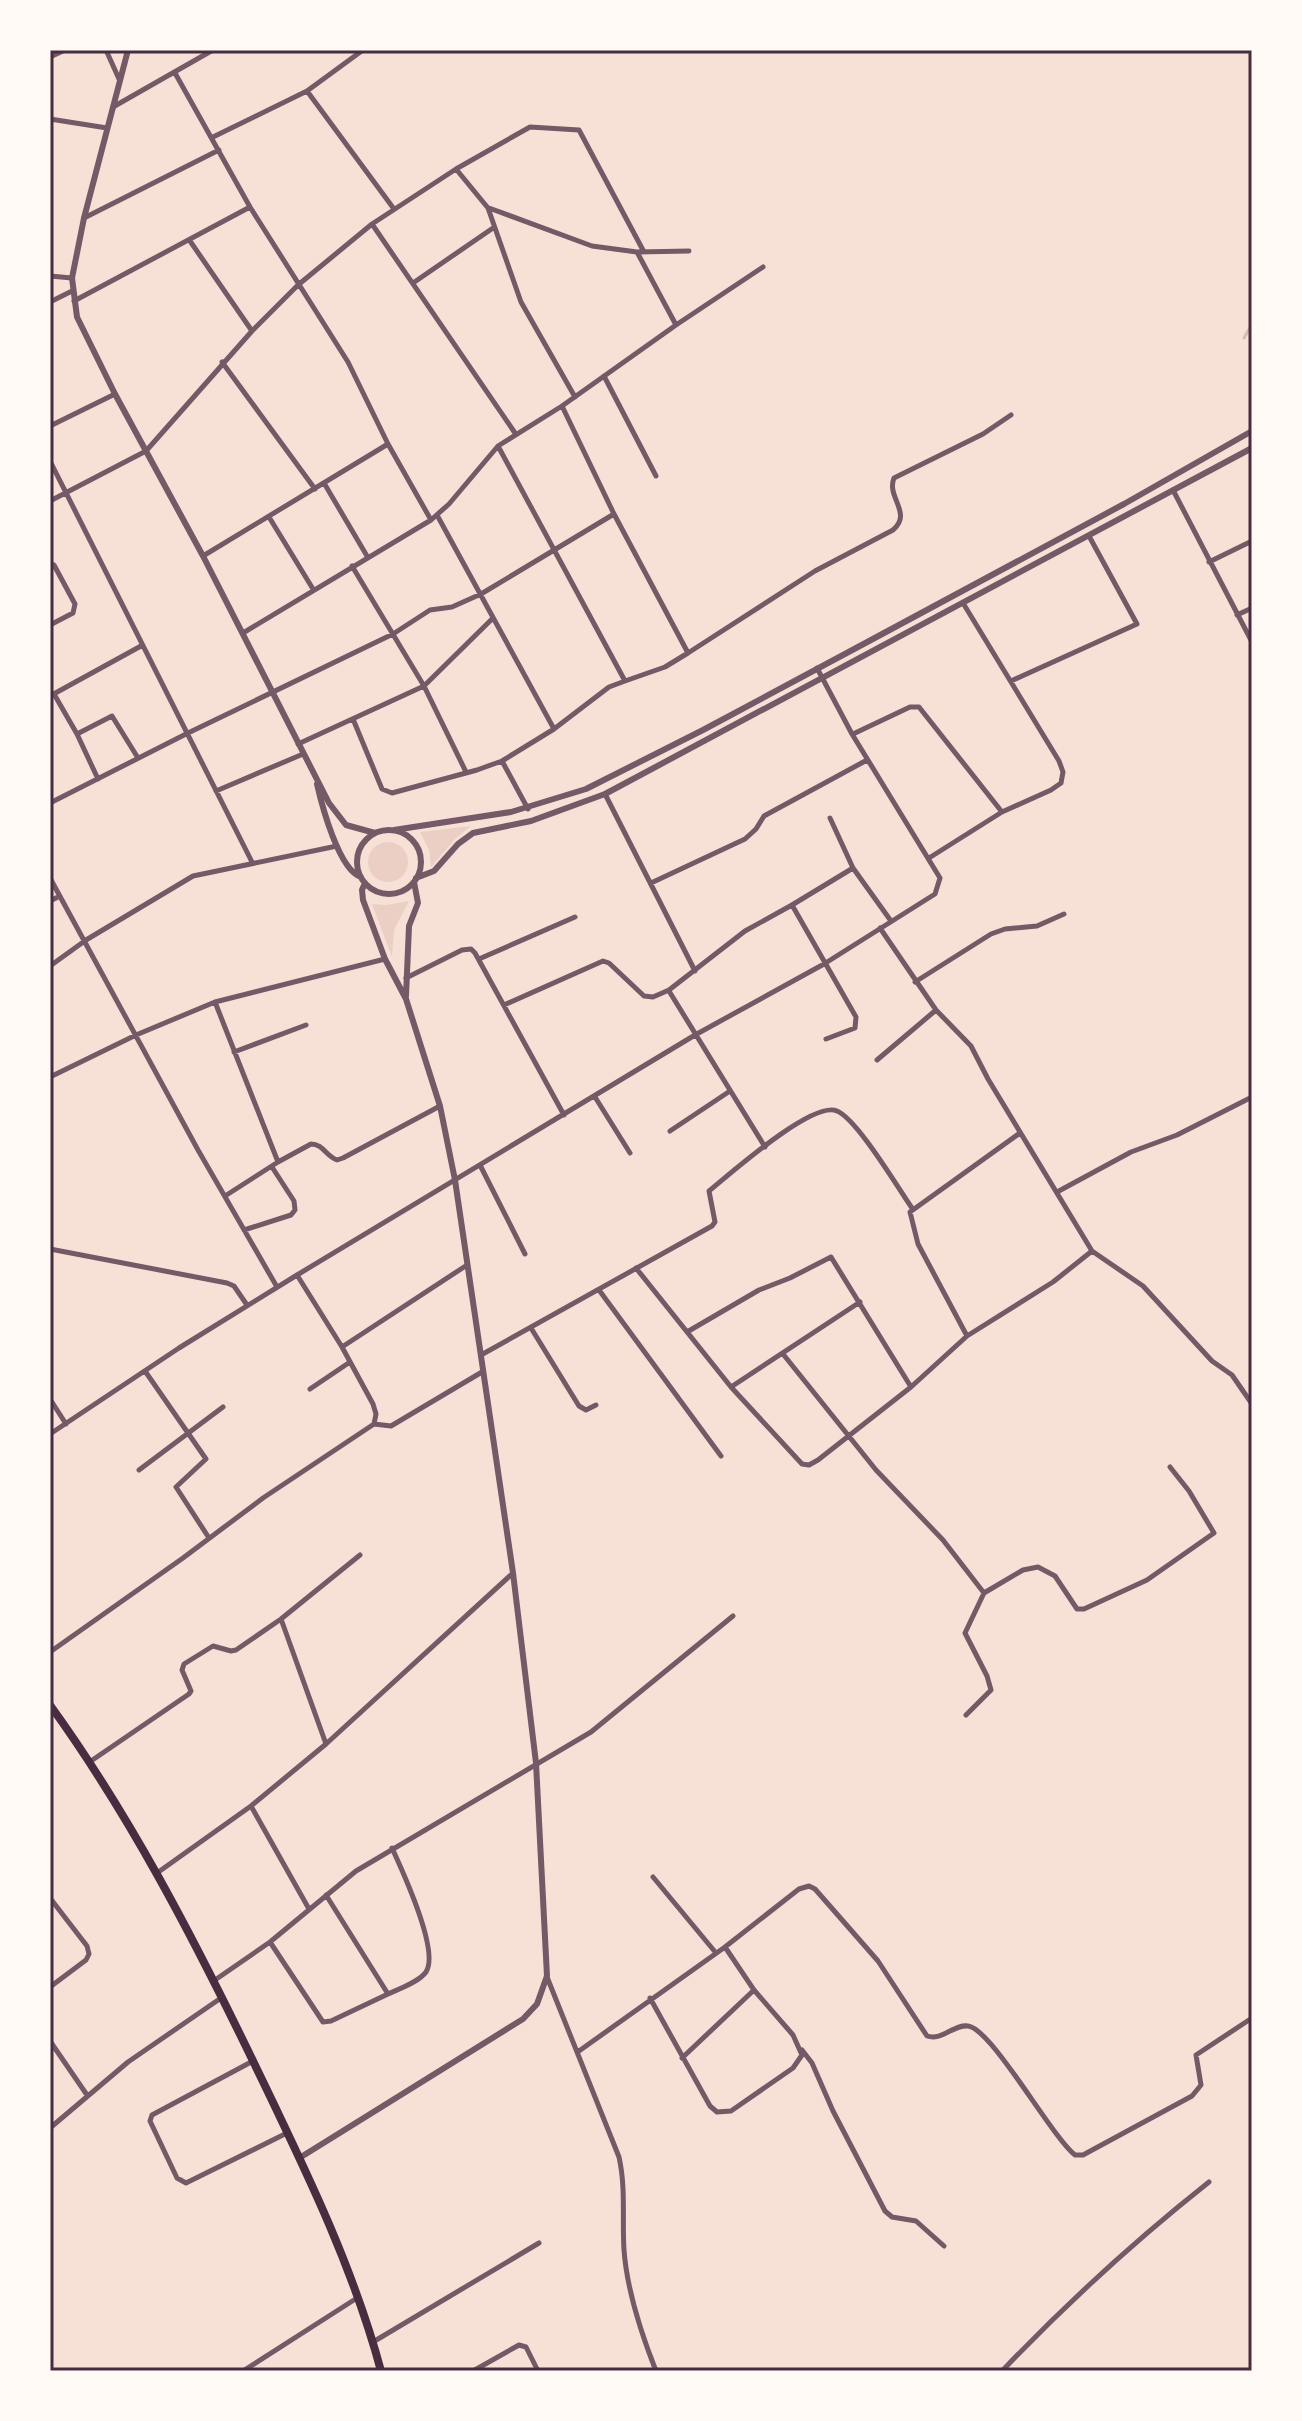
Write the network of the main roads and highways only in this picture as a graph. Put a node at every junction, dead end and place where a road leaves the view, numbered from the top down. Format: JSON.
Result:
{"nodes":[{"id":1,"x":50,"y":1705,"type":"edge"},
{"id":2,"x":379,"y":2370,"type":"edge"}],
"edges":[{"from":1,"to":2,"type":"main road"}]}
